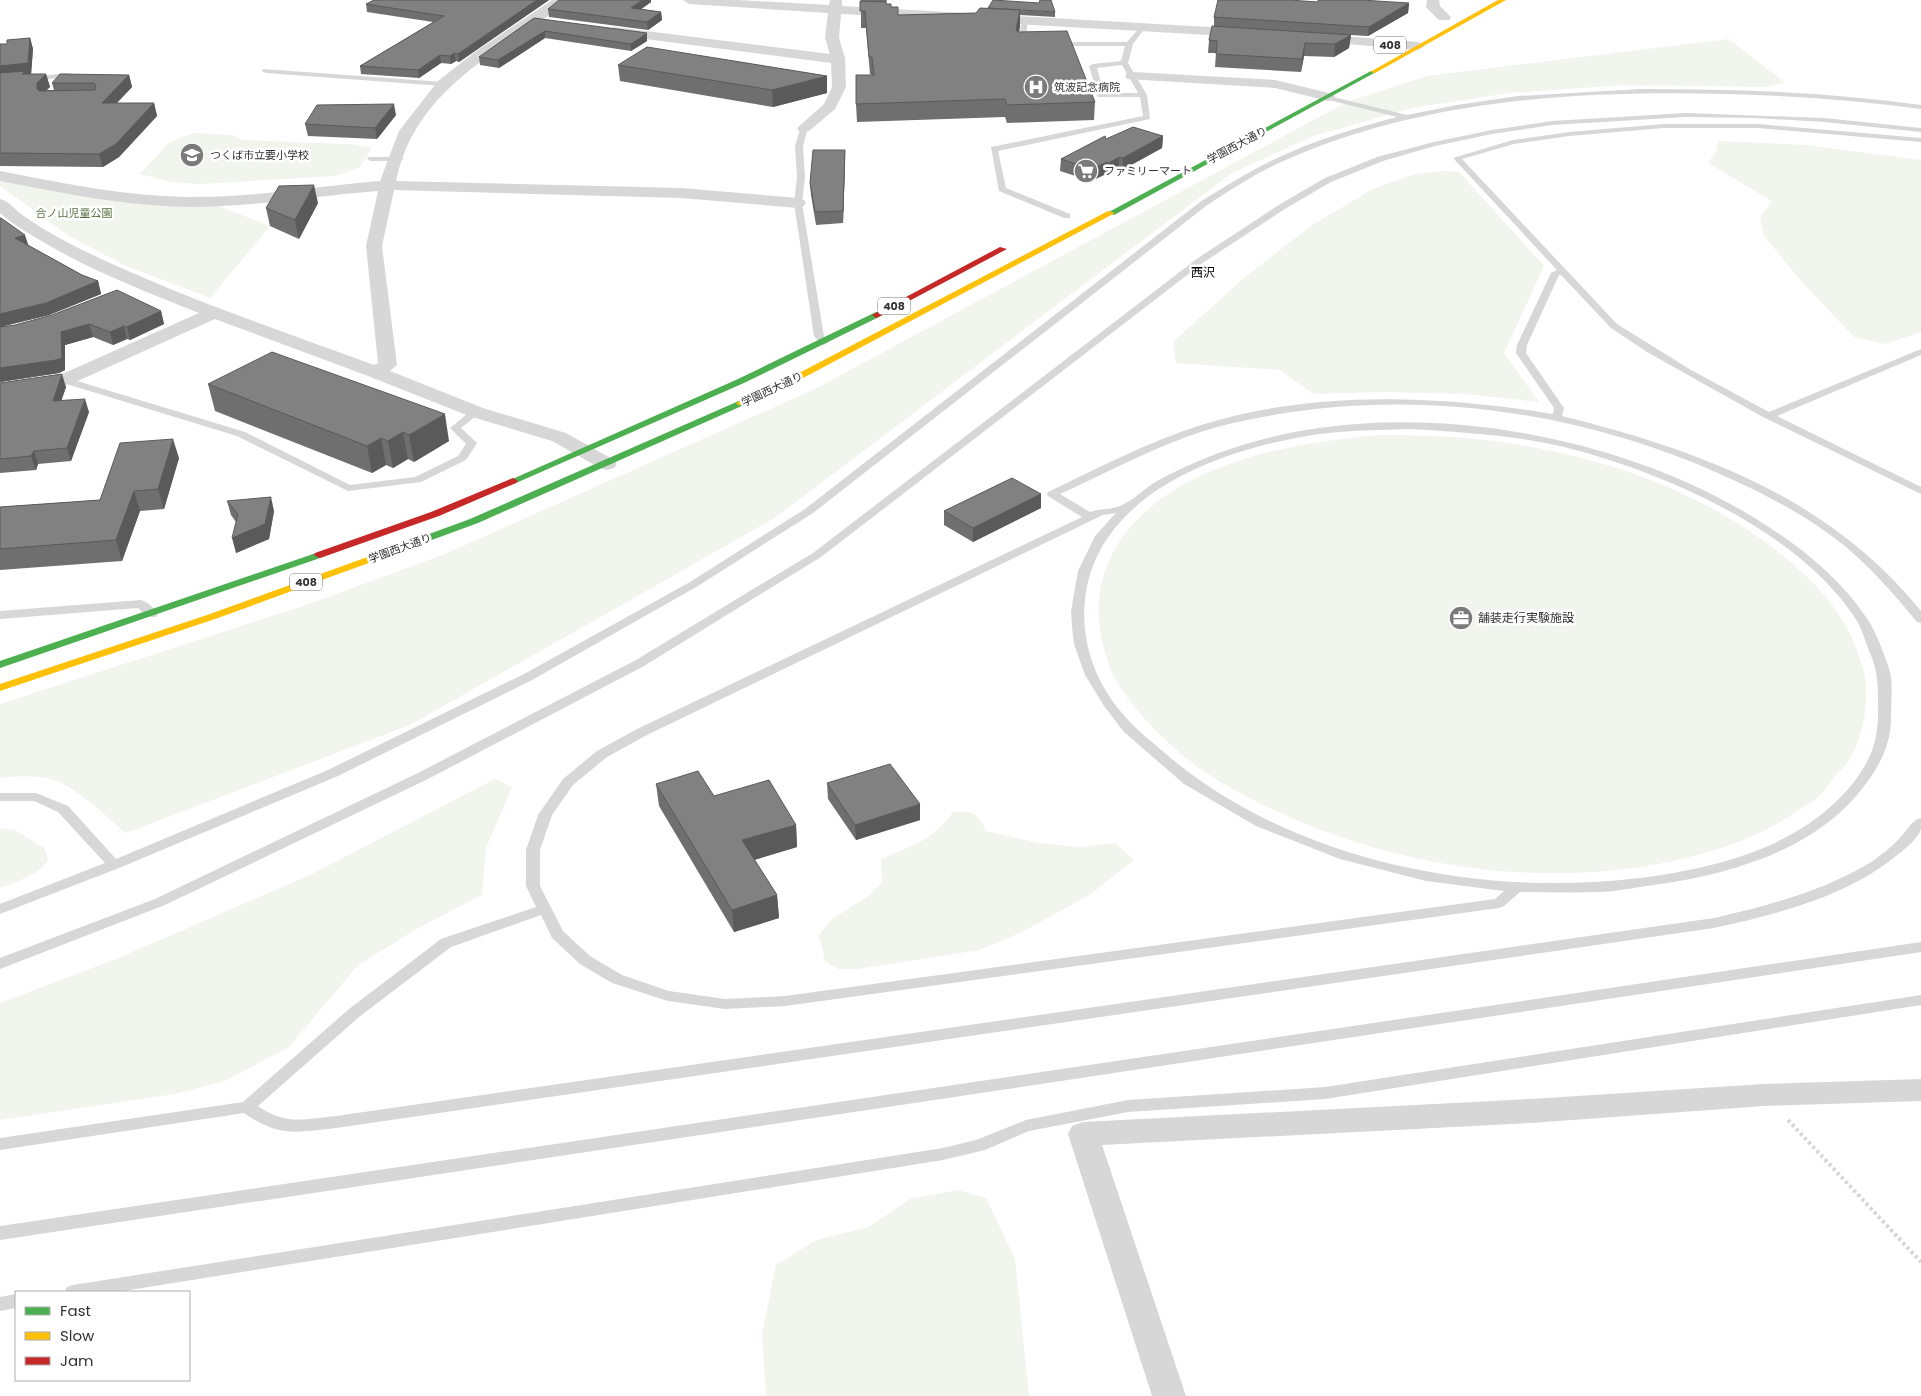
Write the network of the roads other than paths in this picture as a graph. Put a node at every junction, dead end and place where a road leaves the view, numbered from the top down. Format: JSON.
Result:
{"nodes":[{"id":1,"x":560,"y":0,"type":"edge"},
{"id":2,"x":689,"y":0,"type":"edge"},
{"id":3,"x":1433,"y":0,"type":"edge"},
{"id":4,"x":1504,"y":0,"type":"edge"},
{"id":5,"x":834,"y":5,"type":"edge"},
{"id":6,"x":1443,"y":17,"type":"dead end"},
{"id":7,"x":532,"y":20,"type":"junction"},
{"id":8,"x":1025,"y":21,"type":"junction"},
{"id":9,"x":551,"y":22,"type":"edge"},
{"id":10,"x":1141,"y":28,"type":"junction"},
{"id":11,"x":600,"y":29,"type":"edge"},
{"id":12,"x":1412,"y":33,"type":"dead end"},
{"id":13,"x":1261,"y":34,"type":"edge"},
{"id":14,"x":1308,"y":38,"type":"edge"},
{"id":15,"x":1031,"y":44,"type":"edge"},
{"id":16,"x":1051,"y":44,"type":"edge"},
{"id":17,"x":1129,"y":44,"type":"junction"},
{"id":18,"x":1392,"y":44,"type":"junction"},
{"id":19,"x":1418,"y":46,"type":"junction"},
{"id":20,"x":1374,"y":54,"type":"dead end"},
{"id":21,"x":838,"y":58,"type":"junction"},
{"id":22,"x":1124,"y":63,"type":"junction"},
{"id":23,"x":266,"y":71,"type":"dead end"},
{"id":24,"x":1132,"y":76,"type":"junction"},
{"id":25,"x":0,"y":82,"type":"edge"},
{"id":26,"x":1323,"y":82,"type":"dead end"},
{"id":27,"x":442,"y":84,"type":"junction"},
{"id":28,"x":56,"y":87,"type":"edge"},
{"id":29,"x":1306,"y":91,"type":"junction"},
{"id":30,"x":1143,"y":95,"type":"junction"},
{"id":31,"x":1328,"y":97,"type":"junction"},
{"id":32,"x":1289,"y":100,"type":"dead end"},
{"id":33,"x":1921,"y":107,"type":"edge"},
{"id":34,"x":1409,"y":118,"type":"junction"},
{"id":35,"x":804,"y":128,"type":"joint"},
{"id":36,"x":1921,"y":130,"type":"edge"},
{"id":37,"x":1921,"y":140,"type":"edge"},
{"id":38,"x":371,"y":159,"type":"dead end"},
{"id":39,"x":397,"y":159,"type":"junction"},
{"id":40,"x":0,"y":176,"type":"edge"},
{"id":41,"x":387,"y":186,"type":"junction"},
{"id":42,"x":798,"y":203,"type":"junction"},
{"id":43,"x":0,"y":204,"type":"edge"},
{"id":44,"x":1071,"y":213,"type":"joint"},
{"id":45,"x":7,"y":220,"type":"edge"},
{"id":46,"x":1052,"y":224,"type":"dead end"},
{"id":47,"x":1012,"y":245,"type":"dead end"},
{"id":48,"x":1564,"y":272,"type":"junction"},
{"id":49,"x":144,"y":284,"type":"junction"},
{"id":50,"x":121,"y":294,"type":"edge"},
{"id":51,"x":214,"y":313,"type":"junction"},
{"id":52,"x":824,"y":342,"type":"junction"},
{"id":53,"x":1921,"y":352,"type":"edge"},
{"id":54,"x":375,"y":372,"type":"junction"},
{"id":55,"x":64,"y":380,"type":"junction"},
{"id":56,"x":0,"y":389,"type":"edge"},
{"id":57,"x":476,"y":412,"type":"junction"},
{"id":58,"x":1556,"y":416,"type":"junction"},
{"id":59,"x":1770,"y":416,"type":"junction"},
{"id":60,"x":586,"y":452,"type":"junction"},
{"id":61,"x":607,"y":464,"type":"junction"},
{"id":62,"x":1921,"y":491,"type":"edge"},
{"id":63,"x":1125,"y":509,"type":"junction"},
{"id":64,"x":1090,"y":517,"type":"junction"},
{"id":65,"x":152,"y":614,"type":"junction"},
{"id":66,"x":0,"y":615,"type":"edge"},
{"id":67,"x":1921,"y":619,"type":"edge"},
{"id":68,"x":0,"y":665,"type":"edge"},
{"id":69,"x":0,"y":688,"type":"edge"},
{"id":70,"x":0,"y":797,"type":"edge"},
{"id":71,"x":1921,"y":822,"type":"edge"},
{"id":72,"x":114,"y":865,"type":"junction"},
{"id":73,"x":1516,"y":888,"type":"junction"},
{"id":74,"x":0,"y":909,"type":"edge"},
{"id":75,"x":544,"y":909,"type":"junction"},
{"id":76,"x":1921,"y":947,"type":"edge"},
{"id":77,"x":0,"y":964,"type":"edge"},
{"id":78,"x":1921,"y":1000,"type":"edge"},
{"id":79,"x":1921,"y":1090,"type":"edge"},
{"id":80,"x":247,"y":1107,"type":"junction"},
{"id":81,"x":0,"y":1144,"type":"edge"},
{"id":82,"x":0,"y":1233,"type":"edge"},
{"id":83,"x":79,"y":1291,"type":"edge"},
{"id":84,"x":15,"y":1301,"type":"edge"},
{"id":85,"x":0,"y":1304,"type":"edge"},
{"id":86,"x":1169,"y":1396,"type":"edge"}],
"edges":[{"from":1,"to":7,"type":"street"},
{"from":2,"to":5,"type":"street"},
{"from":3,"to":6,"type":"street"},
{"from":4,"to":19,"type":"highway","name":"学園西大通り","number":"408"},
{"from":5,"to":8,"type":"street"},
{"from":5,"to":21,"type":"street"},
{"from":7,"to":9,"type":"street"},
{"from":7,"to":27,"type":"street"},
{"from":8,"to":10,"type":"street"},
{"from":8,"to":15,"type":"lane"},
{"from":10,"to":13,"type":"street"},
{"from":10,"to":17,"type":"lane"},
{"from":11,"to":21,"type":"street"},
{"from":12,"to":18,"type":"highway","number":"408"},
{"from":14,"to":18,"type":"street"},
{"from":16,"to":17,"type":"lane"},
{"from":17,"to":22,"type":"lane"},
{"from":18,"to":19,"type":"street"},
{"from":18,"to":20,"type":"highway","number":"408"},
{"from":19,"to":31,"type":"highway","name":"学園西大通り","number":"408"},
{"from":21,"to":35,"type":"street"},
{"from":22,"to":24,"type":"lane"},
{"from":22,"to":30,"type":"lane"},
{"from":23,"to":27,"type":"lane"},
{"from":24,"to":29,"type":"street"},
{"from":24,"to":30,"type":"lane"},
{"from":25,"to":28,"type":"lane"},
{"from":26,"to":29,"type":"highway"},
{"from":27,"to":39,"type":"street"},
{"from":29,"to":31,"type":"street"},
{"from":29,"to":32,"type":"highway"},
{"from":30,"to":44,"type":"lane"},
{"from":31,"to":34,"type":"lane"},
{"from":31,"to":61,"type":"highway","name":"学園西大通り","number":"408"},
{"from":33,"to":34,"type":"lane"},
{"from":34,"to":72,"type":"lane"},
{"from":35,"to":42,"type":"lane"},
{"from":36,"to":77,"type":"lane"},
{"from":37,"to":48,"type":"lane"},
{"from":38,"to":39,"type":"lane"},
{"from":39,"to":41,"type":"street"},
{"from":40,"to":41,"type":"street"},
{"from":41,"to":42,"type":"street"},
{"from":41,"to":54,"type":"street"},
{"from":42,"to":52,"type":"lane"},
{"from":43,"to":45,"type":"street"},
{"from":44,"to":46,"type":"highway"},
{"from":45,"to":49,"type":"street"},
{"from":47,"to":52,"type":"highway","name":"学園西大通り","number":"408"},
{"from":48,"to":58,"type":"lane"},
{"from":48,"to":59,"type":"lane"},
{"from":49,"to":50,"type":"street"},
{"from":49,"to":51,"type":"street"},
{"from":51,"to":54,"type":"street"},
{"from":51,"to":55,"type":"street"},
{"from":52,"to":60,"type":"highway","name":"学園西大通り","number":"408"},
{"from":53,"to":59,"type":"lane"},
{"from":54,"to":57,"type":"street"},
{"from":55,"to":56,"type":"street"},
{"from":55,"to":57,"type":"lane"},
{"from":57,"to":60,"type":"street"},
{"from":58,"to":64,"type":"lane"},
{"from":58,"to":67,"type":"lane"},
{"from":59,"to":62,"type":"lane"},
{"from":60,"to":61,"type":"street"},
{"from":60,"to":65,"type":"highway","name":"学園西大通り","number":"408"},
{"from":61,"to":69,"type":"highway","name":"学園西大通り","number":"408"},
{"from":63,"to":64,"type":"lane"},
{"from":63,"to":73,"type":"lane"},
{"from":63,"to":73,"type":"lane"},
{"from":64,"to":75,"type":"lane"},
{"from":65,"to":66,"type":"lane"},
{"from":65,"to":68,"type":"highway","name":"学園西大通り","number":"408"},
{"from":70,"to":72,"type":"lane"},
{"from":71,"to":80,"type":"lane"},
{"from":72,"to":74,"type":"lane"},
{"from":73,"to":75,"type":"lane"},
{"from":75,"to":80,"type":"lane"},
{"from":76,"to":82,"type":"lane"},
{"from":78,"to":83,"type":"lane"},
{"from":79,"to":86,"type":"street"},
{"from":80,"to":81,"type":"lane"},
{"from":84,"to":85,"type":"lane"}]}
